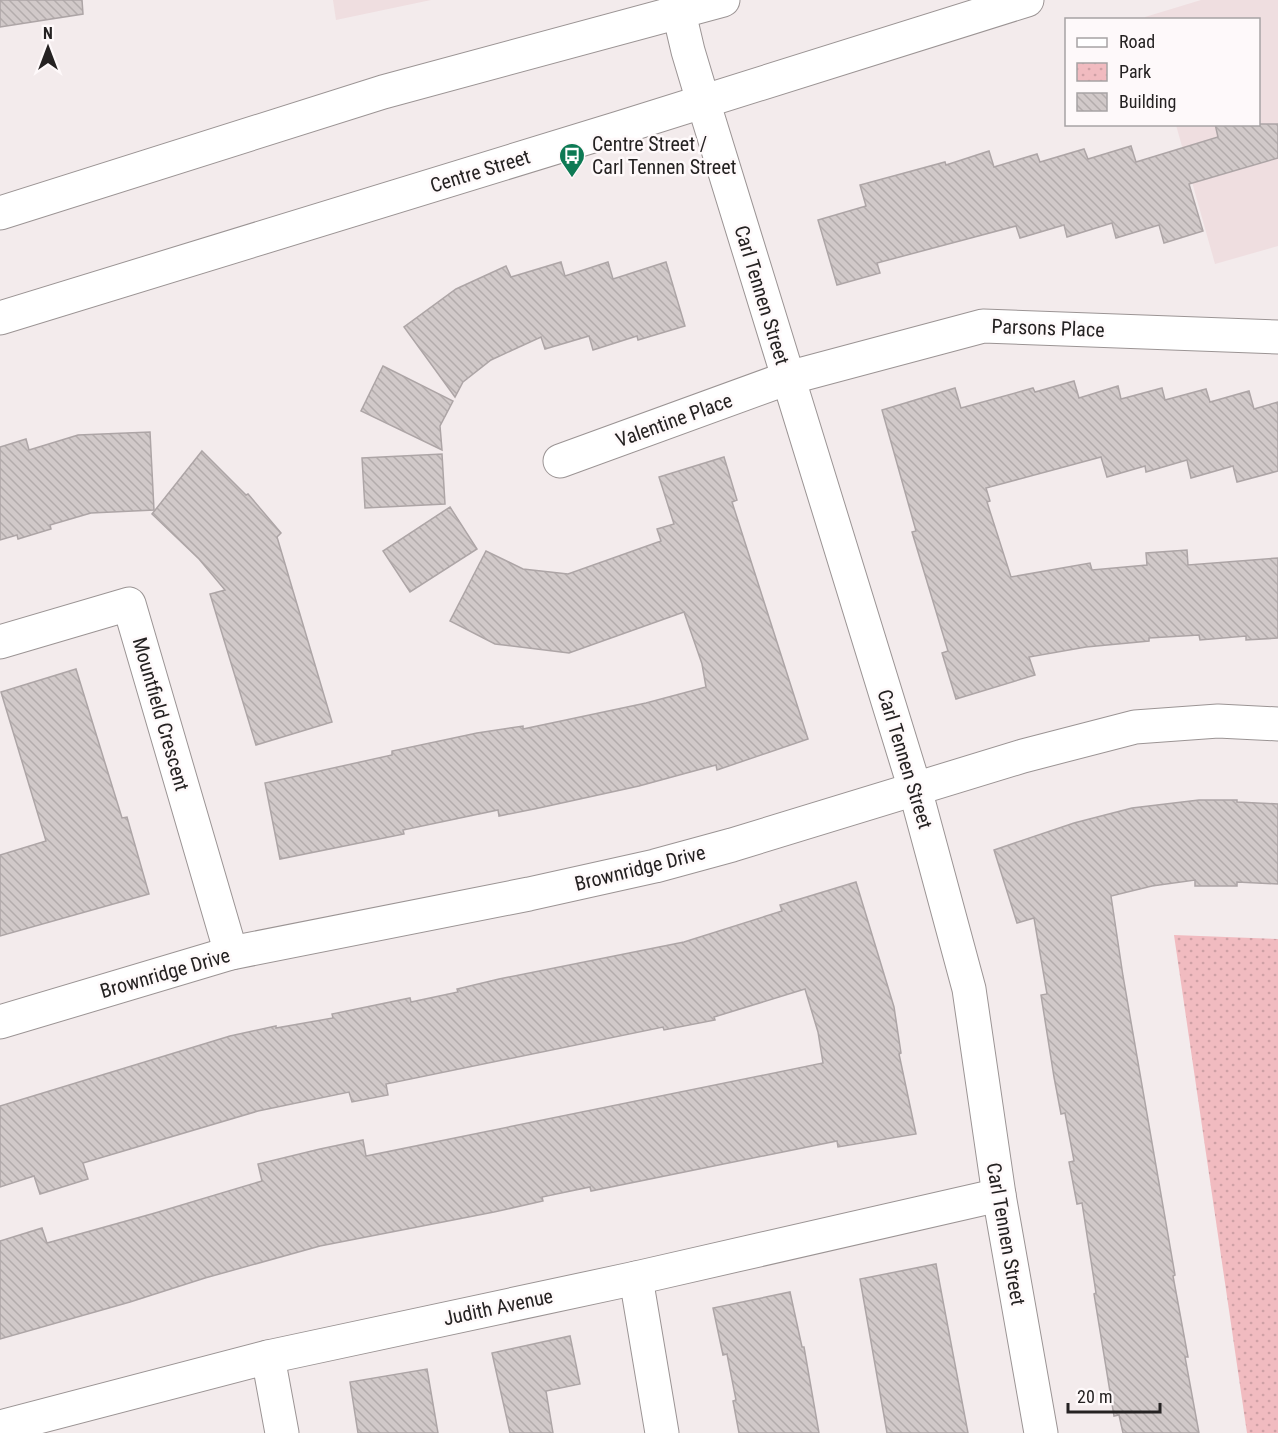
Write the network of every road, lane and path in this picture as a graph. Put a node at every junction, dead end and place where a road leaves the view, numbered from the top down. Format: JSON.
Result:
{"nodes":[{"id":1,"x":723,"y":0,"type":"edge"},
{"id":2,"x":1027,"y":0,"type":"edge"},
{"id":3,"x":677,"y":5,"type":"edge"},
{"id":4,"x":703,"y":101,"type":"junction"},
{"id":5,"x":0,"y":213,"type":"edge"},
{"id":6,"x":0,"y":318,"type":"edge"},
{"id":7,"x":1278,"y":337,"type":"edge"},
{"id":8,"x":788,"y":378,"type":"junction"},
{"id":9,"x":560,"y":461,"type":"dead end"},
{"id":10,"x":0,"y":642,"type":"edge"},
{"id":11,"x":1278,"y":724,"type":"edge"},
{"id":12,"x":915,"y":789,"type":"junction"},
{"id":13,"x":231,"y":953,"type":"junction"},
{"id":14,"x":0,"y":1022,"type":"edge"},
{"id":15,"x":999,"y":1196,"type":"junction"},
{"id":16,"x":636,"y":1278,"type":"junction"},
{"id":17,"x":268,"y":1357,"type":"junction"},
{"id":18,"x":0,"y":1428,"type":"edge"},
{"id":19,"x":282,"y":1433,"type":"edge"},
{"id":20,"x":662,"y":1433,"type":"edge"},
{"id":21,"x":1041,"y":1433,"type":"edge"}],
"edges":[{"from":1,"to":3,"type":"street"},
{"from":2,"to":4,"type":"street","name":"Centre Street"},
{"from":3,"to":4,"type":"street","name":"Carl Tennen Street"},
{"from":3,"to":5,"type":"street"},
{"from":4,"to":6,"type":"street","name":"Centre Street"},
{"from":4,"to":8,"type":"street","name":"Carl Tennen Street"},
{"from":7,"to":8,"type":"street","name":"Parsons Place"},
{"from":8,"to":9,"type":"street","name":"Valentine Place"},
{"from":8,"to":12,"type":"street","name":"Carl Tennen Street"},
{"from":10,"to":13,"type":"street","name":"Mountfield Crescent"},
{"from":11,"to":12,"type":"street","name":"Brownridge Drive"},
{"from":12,"to":13,"type":"street","name":"Brownridge Drive"},
{"from":12,"to":15,"type":"street","name":"Carl Tennen Street"},
{"from":13,"to":14,"type":"street","name":"Brownridge Drive"},
{"from":15,"to":16,"type":"street","name":"Judith Avenue"},
{"from":15,"to":21,"type":"street","name":"Carl Tennen Street"},
{"from":16,"to":17,"type":"street","name":"Judith Avenue"},
{"from":16,"to":20,"type":"street"},
{"from":17,"to":18,"type":"street","name":"Judith Avenue"},
{"from":17,"to":19,"type":"street"}]}
